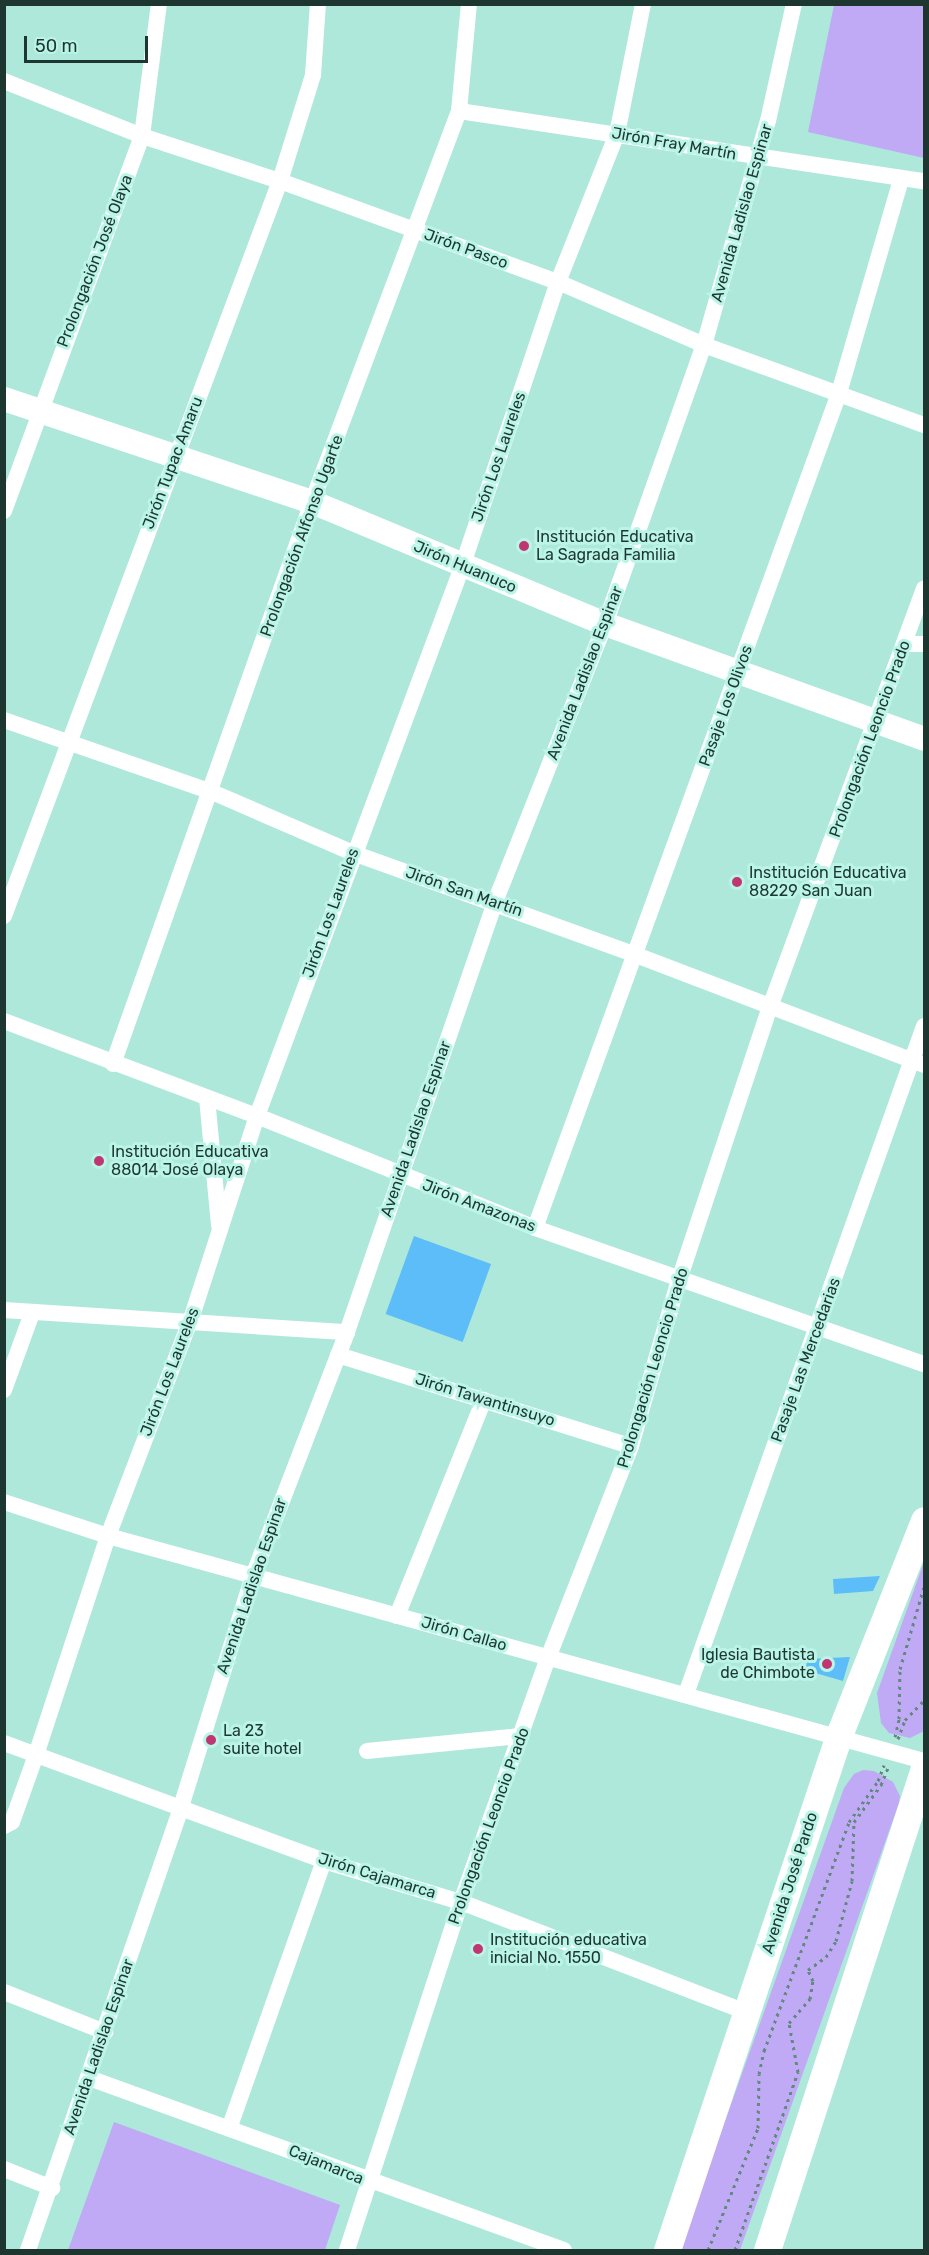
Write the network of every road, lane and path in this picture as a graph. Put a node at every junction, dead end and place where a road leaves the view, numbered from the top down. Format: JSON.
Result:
{"nodes":[{"id":1,"x":159,"y":4,"type":"edge"},
{"id":2,"x":318,"y":4,"type":"edge"},
{"id":3,"x":469,"y":4,"type":"edge"},
{"id":4,"x":643,"y":4,"type":"edge"},
{"id":5,"x":794,"y":4,"type":"edge"},
{"id":6,"x":4,"y":81,"type":"edge"},
{"id":7,"x":459,"y":111,"type":"junction"},
{"id":8,"x":617,"y":134,"type":"junction"},
{"id":9,"x":142,"y":136,"type":"junction"},
{"id":10,"x":758,"y":158,"type":"junction"},
{"id":11,"x":902,"y":178,"type":"junction"},
{"id":12,"x":280,"y":181,"type":"junction"},
{"id":13,"x":924,"y":181,"type":"edge"},
{"id":14,"x":417,"y":232,"type":"junction"},
{"id":15,"x":558,"y":282,"type":"junction"},
{"id":16,"x":704,"y":345,"type":"junction"},
{"id":17,"x":839,"y":393,"type":"junction"},
{"id":18,"x":4,"y":399,"type":"edge"},
{"id":19,"x":39,"y":411,"type":"junction"},
{"id":20,"x":924,"y":425,"type":"edge"},
{"id":21,"x":175,"y":459,"type":"junction"},
{"id":22,"x":312,"y":502,"type":"junction"},
{"id":23,"x":4,"y":511,"type":"edge"},
{"id":24,"x":462,"y":567,"type":"junction"},
{"id":25,"x":924,"y":588,"type":"edge"},
{"id":26,"x":605,"y":624,"type":"junction"},
{"id":27,"x":906,"y":644,"type":"junction"},
{"id":28,"x":924,"y":644,"type":"edge"},
{"id":29,"x":739,"y":670,"type":"junction"},
{"id":30,"x":878,"y":719,"type":"junction"},
{"id":31,"x":4,"y":720,"type":"edge"},
{"id":32,"x":924,"y":739,"type":"edge"},
{"id":33,"x":68,"y":741,"type":"junction"},
{"id":34,"x":212,"y":792,"type":"junction"},
{"id":35,"x":353,"y":853,"type":"junction"},
{"id":36,"x":495,"y":902,"type":"junction"},
{"id":37,"x":4,"y":916,"type":"edge"},
{"id":38,"x":636,"y":954,"type":"junction"},
{"id":39,"x":770,"y":1007,"type":"junction"},
{"id":40,"x":4,"y":1021,"type":"edge"},
{"id":41,"x":924,"y":1026,"type":"edge"},
{"id":42,"x":918,"y":1062,"type":"edge"},
{"id":43,"x":113,"y":1064,"type":"junction"},
{"id":44,"x":207,"y":1098,"type":"junction"},
{"id":45,"x":257,"y":1116,"type":"junction"},
{"id":46,"x":399,"y":1174,"type":"junction"},
{"id":47,"x":536,"y":1228,"type":"junction"},
{"id":48,"x":219,"y":1232,"type":"junction"},
{"id":49,"x":679,"y":1280,"type":"junction"},
{"id":50,"x":4,"y":1310,"type":"edge"},
{"id":51,"x":32,"y":1313,"type":"junction"},
{"id":52,"x":191,"y":1319,"type":"junction"},
{"id":53,"x":818,"y":1330,"type":"junction"},
{"id":54,"x":347,"y":1332,"type":"junction"},
{"id":55,"x":338,"y":1355,"type":"junction"},
{"id":56,"x":924,"y":1364,"type":"edge"},
{"id":57,"x":4,"y":1390,"type":"edge"},
{"id":58,"x":484,"y":1400,"type":"junction"},
{"id":59,"x":632,"y":1446,"type":"junction"},
{"id":60,"x":4,"y":1502,"type":"edge"},
{"id":61,"x":924,"y":1520,"type":"edge"},
{"id":62,"x":108,"y":1536,"type":"junction"},
{"id":63,"x":252,"y":1576,"type":"junction"},
{"id":64,"x":924,"y":1587,"type":"edge"},
{"id":65,"x":398,"y":1616,"type":"junction"},
{"id":66,"x":549,"y":1658,"type":"junction"},
{"id":67,"x":686,"y":1694,"type":"junction"},
{"id":68,"x":924,"y":1700,"type":"edge"},
{"id":69,"x":521,"y":1736,"type":"junction"},
{"id":70,"x":839,"y":1736,"type":"junction"},
{"id":71,"x":4,"y":1743,"type":"edge"},
{"id":72,"x":367,"y":1751,"type":"dead end"},
{"id":73,"x":892,"y":1751,"type":"junction"},
{"id":74,"x":36,"y":1755,"type":"junction"},
{"id":75,"x":924,"y":1761,"type":"edge"},
{"id":76,"x":924,"y":1768,"type":"edge"},
{"id":77,"x":180,"y":1810,"type":"junction"},
{"id":78,"x":8,"y":1824,"type":"edge"},
{"id":79,"x":324,"y":1861,"type":"junction"},
{"id":80,"x":461,"y":1902,"type":"junction"},
{"id":81,"x":4,"y":1992,"type":"edge"},
{"id":82,"x":748,"y":2013,"type":"junction"},
{"id":83,"x":105,"y":2032,"type":"junction"},
{"id":84,"x":88,"y":2078,"type":"junction"},
{"id":85,"x":230,"y":2126,"type":"junction"},
{"id":86,"x":4,"y":2169,"type":"edge"},
{"id":87,"x":371,"y":2183,"type":"junction"},
{"id":88,"x":52,"y":2188,"type":"junction"},
{"id":89,"x":28,"y":2250,"type":"edge"},
{"id":90,"x":347,"y":2250,"type":"edge"},
{"id":91,"x":564,"y":2250,"type":"edge"},
{"id":92,"x":667,"y":2250,"type":"edge"},
{"id":93,"x":708,"y":2250,"type":"edge"},
{"id":94,"x":735,"y":2250,"type":"edge"},
{"id":95,"x":767,"y":2250,"type":"edge"}],
"edges":[{"from":1,"to":9,"type":"street","name":"Prolongación José Olaya"},
{"from":2,"to":12,"type":"street","name":"Jirón Tupac Amaru"},
{"from":3,"to":7,"type":"street","name":"Prolongación Alfonso Ugarte"},
{"from":4,"to":8,"type":"street","name":"Jirón Los Laureles"},
{"from":5,"to":10,"type":"street","name":"Avenida Ladislao Espinar"},
{"from":6,"to":9,"type":"street","name":"Jirón Pasco"},
{"from":7,"to":8,"type":"street","name":"Jirón Fray Martín"},
{"from":7,"to":14,"type":"street","name":"Prolongación Alfonso Ugarte"},
{"from":8,"to":10,"type":"street","name":"Jirón Fray Martín"},
{"from":8,"to":15,"type":"street","name":"Jirón Los Laureles"},
{"from":9,"to":12,"type":"street","name":"Jirón Pasco"},
{"from":9,"to":19,"type":"street","name":"Prolongación José Olaya"},
{"from":10,"to":11,"type":"street","name":"Jirón Fray Martín"},
{"from":10,"to":16,"type":"street","name":"Avenida Ladislao Espinar"},
{"from":11,"to":13,"type":"street","name":"Jirón Fray Martín"},
{"from":11,"to":17,"type":"street","name":"Pasaje Los Olivos"},
{"from":12,"to":14,"type":"street","name":"Jirón Pasco"},
{"from":12,"to":21,"type":"street","name":"Jirón Tupac Amaru"},
{"from":14,"to":15,"type":"street","name":"Jirón Pasco"},
{"from":14,"to":22,"type":"street","name":"Prolongación Alfonso Ugarte"},
{"from":15,"to":16,"type":"street","name":"Jirón Pasco"},
{"from":15,"to":24,"type":"street","name":"Jirón Los Laureles"},
{"from":16,"to":17,"type":"street","name":"Jirón Pasco"},
{"from":16,"to":26,"type":"street","name":"Avenida Ladislao Espinar"},
{"from":17,"to":20,"type":"street","name":"Jirón Pasco"},
{"from":17,"to":29,"type":"street","name":"Pasaje Los Olivos"},
{"from":18,"to":19,"type":"main road","name":"Jirón Huanuco"},
{"from":19,"to":21,"type":"main road","name":"Jirón Huanuco"},
{"from":19,"to":23,"type":"street","name":"Prolongación José Olaya"},
{"from":21,"to":22,"type":"main road","name":"Jirón Huanuco"},
{"from":21,"to":33,"type":"street","name":"Jirón Tupac Amaru"},
{"from":22,"to":24,"type":"main road","name":"Jirón Huanuco"},
{"from":22,"to":34,"type":"street","name":"Prolongación Alfonso Ugarte"},
{"from":24,"to":26,"type":"main road","name":"Jirón Huanuco"},
{"from":24,"to":35,"type":"street","name":"Jirón Los Laureles"},
{"from":25,"to":27,"type":"street","name":"Prolongación Leoncio Prado"},
{"from":26,"to":29,"type":"main road","name":"Jirón Huanuco"},
{"from":26,"to":36,"type":"street","name":"Avenida Ladislao Espinar"},
{"from":27,"to":28,"type":"street"},
{"from":27,"to":30,"type":"street","name":"Prolongación Leoncio Prado"},
{"from":29,"to":30,"type":"main road","name":"Jirón Huanuco"},
{"from":29,"to":38,"type":"street","name":"Pasaje Los Olivos"},
{"from":30,"to":32,"type":"main road","name":"Jirón Huanuco"},
{"from":30,"to":39,"type":"street","name":"Prolongación Leoncio Prado"},
{"from":31,"to":33,"type":"street","name":"Jirón San Martín"},
{"from":33,"to":34,"type":"street","name":"Jirón San Martín"},
{"from":33,"to":37,"type":"street","name":"Jirón Tupac Amaru"},
{"from":34,"to":35,"type":"street","name":"Jirón San Martín"},
{"from":34,"to":43,"type":"street","name":"Prolongación Alfonso Ugarte"},
{"from":35,"to":36,"type":"street","name":"Jirón San Martín"},
{"from":35,"to":45,"type":"street","name":"Jirón Los Laureles"},
{"from":36,"to":38,"type":"street","name":"Jirón San Martín"},
{"from":36,"to":46,"type":"street","name":"Avenida Ladislao Espinar"},
{"from":38,"to":39,"type":"street","name":"Jirón San Martín"},
{"from":38,"to":47,"type":"street","name":"Pasaje Los Olivos"},
{"from":39,"to":42,"type":"street","name":"Jirón San Martín"},
{"from":39,"to":49,"type":"street","name":"Prolongación Leoncio Prado"},
{"from":40,"to":43,"type":"street","name":"Jirón Amazonas"},
{"from":41,"to":42,"type":"street","name":"Pasaje Las Mercedarias"},
{"from":42,"to":53,"type":"street","name":"Pasaje Las Mercedarias"},
{"from":43,"to":44,"type":"street","name":"Jirón Amazonas"},
{"from":44,"to":45,"type":"street","name":"Jirón Amazonas"},
{"from":44,"to":48,"type":"street"},
{"from":45,"to":46,"type":"street","name":"Jirón Amazonas"},
{"from":45,"to":48,"type":"street","name":"Jirón Los Laureles"},
{"from":46,"to":47,"type":"street","name":"Jirón Amazonas"},
{"from":46,"to":54,"type":"street","name":"Avenida Ladislao Espinar"},
{"from":47,"to":49,"type":"street","name":"Jirón Amazonas"},
{"from":48,"to":52,"type":"street","name":"Jirón Los Laureles"},
{"from":49,"to":53,"type":"street","name":"Jirón Amazonas"},
{"from":49,"to":59,"type":"street","name":"Prolongación Leoncio Prado"},
{"from":50,"to":51,"type":"street"},
{"from":51,"to":52,"type":"street"},
{"from":51,"to":57,"type":"street"},
{"from":52,"to":54,"type":"street"},
{"from":52,"to":62,"type":"street","name":"Jirón Los Laureles"},
{"from":53,"to":56,"type":"street","name":"Jirón Amazonas"},
{"from":53,"to":67,"type":"street","name":"Pasaje Las Mercedarias"},
{"from":54,"to":55,"type":"street","name":"Avenida Ladislao Espinar"},
{"from":55,"to":58,"type":"street","name":"Jirón Tawantinsuyo"},
{"from":55,"to":63,"type":"street","name":"Avenida Ladislao Espinar"},
{"from":58,"to":59,"type":"street","name":"Jirón Tawantinsuyo"},
{"from":58,"to":65,"type":"street"},
{"from":59,"to":66,"type":"street","name":"Prolongación Leoncio Prado"},
{"from":60,"to":62,"type":"street","name":"Jirón Callao"},
{"from":61,"to":70,"type":"main road","name":"Avenida José Pardo"},
{"from":62,"to":63,"type":"street","name":"Jirón Callao"},
{"from":62,"to":74,"type":"street","name":"Jirón Los Laureles"},
{"from":63,"to":65,"type":"street","name":"Jirón Callao"},
{"from":63,"to":77,"type":"street","name":"Avenida Ladislao Espinar"},
{"from":64,"to":73,"type":"path"},
{"from":65,"to":66,"type":"street","name":"Jirón Callao"},
{"from":66,"to":67,"type":"street","name":"Jirón Callao"},
{"from":66,"to":69,"type":"street","name":"Prolongación Leoncio Prado"},
{"from":67,"to":70,"type":"street","name":"Jirón Callao"},
{"from":68,"to":73,"type":"path"},
{"from":69,"to":72,"type":"street"},
{"from":69,"to":80,"type":"street","name":"Prolongación Leoncio Prado"},
{"from":70,"to":73,"type":"street","name":"Jirón Callao"},
{"from":70,"to":82,"type":"main road","name":"Avenida José Pardo"},
{"from":71,"to":74,"type":"street","name":"Jirón Cajamarca"},
{"from":73,"to":75,"type":"street","name":"Jirón Callao"},
{"from":73,"to":93,"type":"path"},
{"from":73,"to":94,"type":"path"},
{"from":74,"to":77,"type":"street","name":"Jirón Cajamarca"},
{"from":74,"to":78,"type":"street","name":"Jirón Los Laureles"},
{"from":76,"to":95,"type":"main road"},
{"from":77,"to":79,"type":"street","name":"Jirón Cajamarca"},
{"from":77,"to":83,"type":"street","name":"Avenida Ladislao Espinar"},
{"from":79,"to":80,"type":"street","name":"Jirón Cajamarca"},
{"from":79,"to":85,"type":"street"},
{"from":80,"to":82,"type":"street","name":"Jirón Cajamarca"},
{"from":80,"to":87,"type":"street","name":"Prolongación Leoncio Prado"},
{"from":81,"to":83,"type":"street"},
{"from":82,"to":92,"type":"main road","name":"Avenida José Pardo"},
{"from":83,"to":84,"type":"street","name":"Avenida Ladislao Espinar"},
{"from":84,"to":85,"type":"street","name":"Cajamarca"},
{"from":84,"to":88,"type":"street","name":"Avenida Ladislao Espinar"},
{"from":85,"to":87,"type":"street","name":"Cajamarca"},
{"from":86,"to":88,"type":"street"},
{"from":87,"to":90,"type":"street","name":"Prolongación Leoncio Prado"},
{"from":87,"to":91,"type":"street","name":"Cajamarca"},
{"from":88,"to":89,"type":"street","name":"Avenida Ladislao Espinar"}]}
